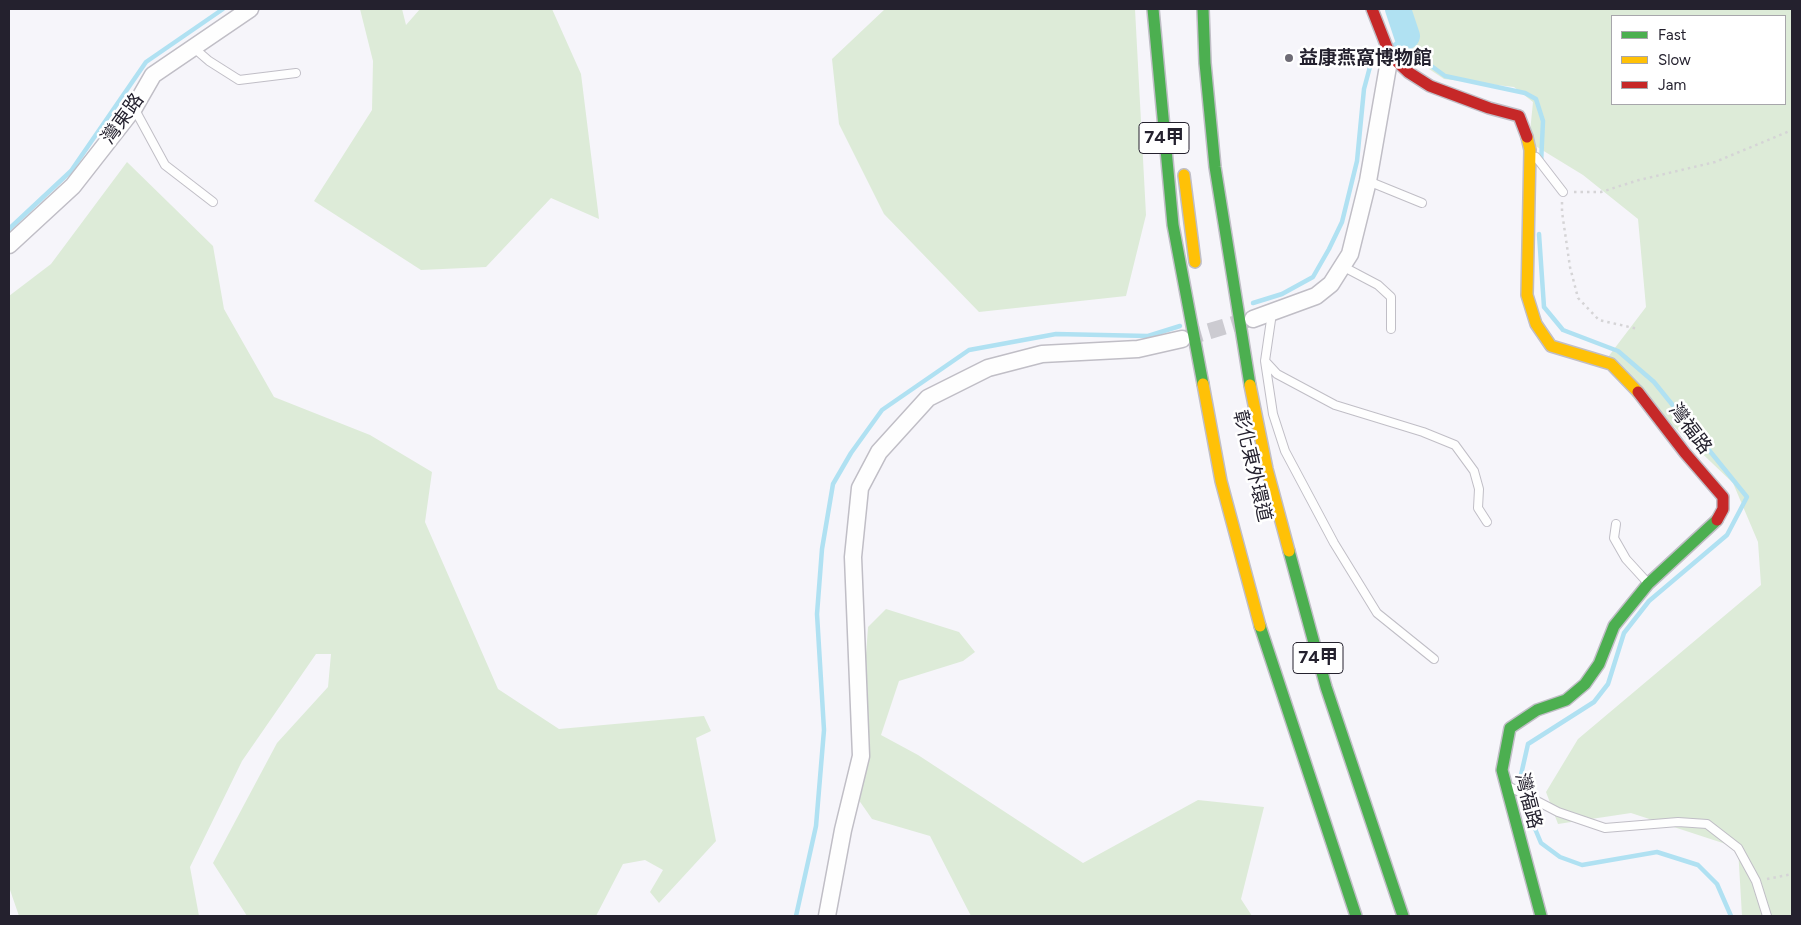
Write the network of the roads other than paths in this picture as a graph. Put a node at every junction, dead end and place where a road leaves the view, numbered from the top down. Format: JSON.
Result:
{"nodes":[{"id":1,"x":250,"y":9,"type":"edge"},
{"id":2,"x":1153,"y":9,"type":"edge"},
{"id":3,"x":1203,"y":9,"type":"edge"},
{"id":4,"x":1372,"y":9,"type":"edge"},
{"id":5,"x":1192,"y":26,"type":"dead end"},
{"id":6,"x":193,"y":48,"type":"junction"},
{"id":7,"x":1390,"y":55,"type":"junction"},
{"id":8,"x":296,"y":73,"type":"dead end"},
{"id":9,"x":134,"y":108,"type":"junction"},
{"id":10,"x":1530,"y":150,"type":"junction"},
{"id":11,"x":1182,"y":160,"type":"dead end"},
{"id":12,"x":1368,"y":181,"type":"junction"},
{"id":13,"x":1563,"y":192,"type":"road end"},
{"id":14,"x":213,"y":202,"type":"dead end"},
{"id":15,"x":1422,"y":203,"type":"dead end"},
{"id":16,"x":1214,"y":240,"type":"dead end"},
{"id":17,"x":9,"y":245,"type":"edge"},
{"id":18,"x":1342,"y":266,"type":"junction"},
{"id":19,"x":1197,"y":273,"type":"dead end"},
{"id":20,"x":1272,"y":313,"type":"junction"},
{"id":21,"x":1253,"y":319,"type":"tunnel mouth"},
{"id":22,"x":1391,"y":329,"type":"dead end"},
{"id":23,"x":1230,"y":338,"type":"dead end"},
{"id":24,"x":1182,"y":339,"type":"tunnel mouth"},
{"id":25,"x":1265,"y":361,"type":"junction"},
{"id":26,"x":1260,"y":489,"type":"dead end"},
{"id":27,"x":1488,"y":522,"type":"dead end"},
{"id":28,"x":1616,"y":524,"type":"dead end"},
{"id":29,"x":1648,"y":584,"type":"junction"},
{"id":30,"x":1434,"y":659,"type":"dead end"},
{"id":31,"x":1307,"y":662,"type":"dead end"},
{"id":32,"x":1295,"y":694,"type":"dead end"},
{"id":33,"x":1340,"y":767,"type":"dead end"},
{"id":34,"x":1504,"y":784,"type":"junction"},
{"id":35,"x":1356,"y":813,"type":"dead end"},
{"id":36,"x":1342,"y":834,"type":"dead end"},
{"id":37,"x":827,"y":916,"type":"edge"},
{"id":38,"x":1356,"y":916,"type":"edge"},
{"id":39,"x":1391,"y":916,"type":"edge"},
{"id":40,"x":1403,"y":916,"type":"edge"},
{"id":41,"x":1541,"y":916,"type":"edge"},
{"id":42,"x":1767,"y":916,"type":"edge"}],
"edges":[{"from":1,"to":6,"type":"street","name":"灣東路"},
{"from":2,"to":38,"type":"main road","number":"74甲"},
{"from":3,"to":40,"type":"main road","number":"74甲"},
{"from":4,"to":7,"type":"main road","name":"灣福路"},
{"from":5,"to":16,"type":"main road","number":"74甲"},
{"from":6,"to":8,"type":"lane"},
{"from":6,"to":9,"type":"street","name":"灣東路"},
{"from":7,"to":10,"type":"main road","name":"灣福路"},
{"from":7,"to":12,"type":"street"},
{"from":9,"to":14,"type":"lane"},
{"from":9,"to":17,"type":"street","name":"灣東路"},
{"from":10,"to":13,"type":"lane"},
{"from":10,"to":29,"type":"main road","name":"灣福路"},
{"from":11,"to":19,"type":"main road","number":"74甲"},
{"from":12,"to":15,"type":"lane"},
{"from":12,"to":18,"type":"street"},
{"from":18,"to":20,"type":"street"},
{"from":18,"to":22,"type":"lane"},
{"from":20,"to":21,"type":"street"},
{"from":20,"to":25,"type":"lane"},
{"from":23,"to":26,"type":"main road","name":"彰化東外環道"},
{"from":24,"to":37,"type":"street"},
{"from":25,"to":27,"type":"lane"},
{"from":25,"to":30,"type":"lane"},
{"from":28,"to":29,"type":"lane"},
{"from":29,"to":34,"type":"main road","name":"灣福路"},
{"from":31,"to":33,"type":"main road","number":"74甲"},
{"from":32,"to":36,"type":"main road","number":"74甲"},
{"from":34,"to":41,"type":"main road","name":"灣福路"},
{"from":34,"to":42,"type":"lane"},
{"from":35,"to":39,"type":"main road"}]}
